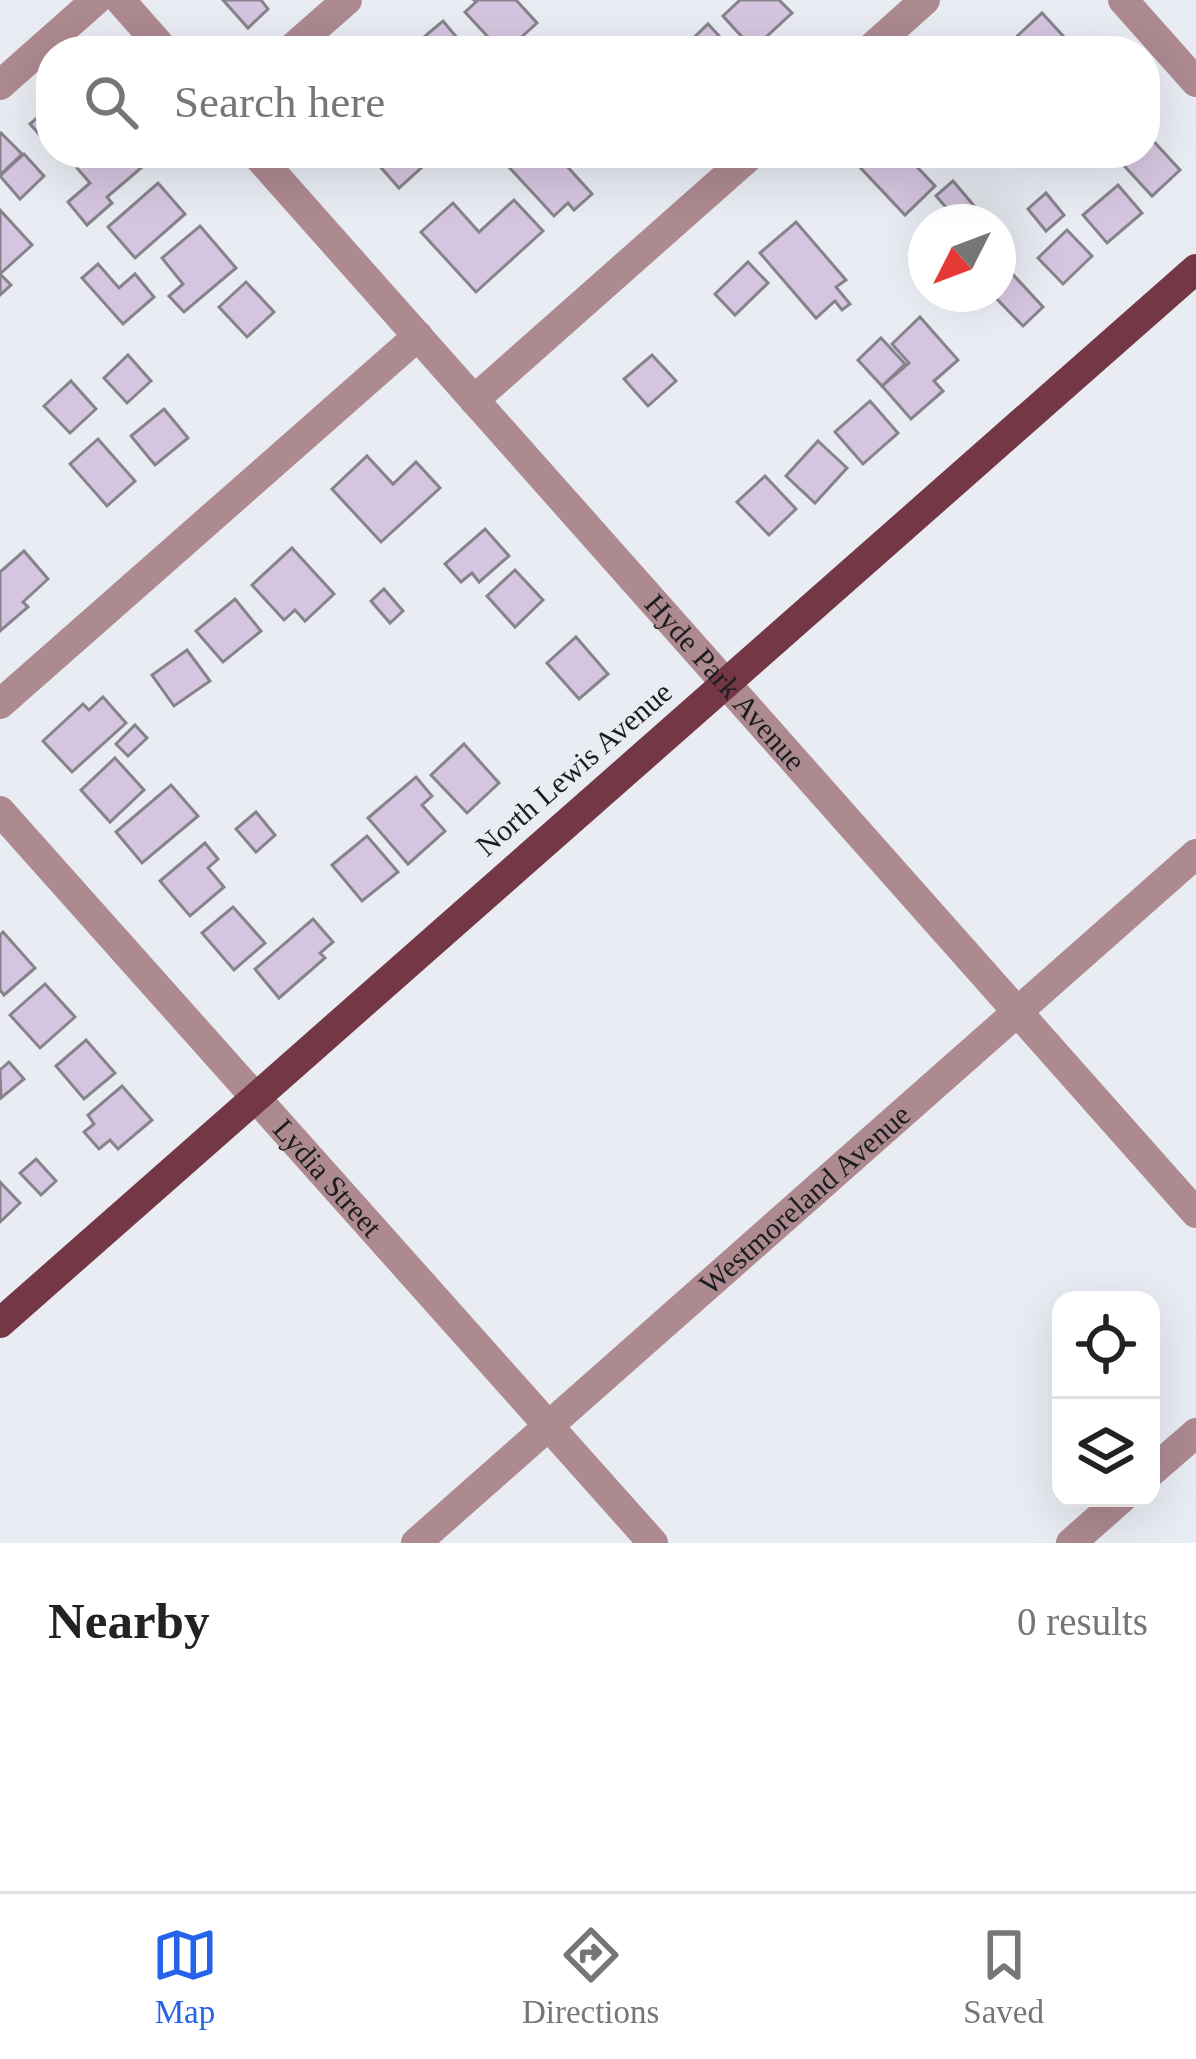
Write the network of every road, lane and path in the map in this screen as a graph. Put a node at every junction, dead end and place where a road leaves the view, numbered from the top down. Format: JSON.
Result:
{"nodes":[{"id":1,"x":97,"y":0,"type":"edge"},
{"id":2,"x":120,"y":0,"type":"edge"},
{"id":3,"x":347,"y":0,"type":"edge"},
{"id":4,"x":926,"y":0,"type":"edge"},
{"id":5,"x":1123,"y":0,"type":"edge"},
{"id":6,"x":56,"y":36,"type":"edge"},
{"id":7,"x":152,"y":36,"type":"edge"},
{"id":8,"x":306,"y":36,"type":"edge"},
{"id":9,"x":885,"y":36,"type":"edge"},
{"id":10,"x":1155,"y":36,"type":"edge"},
{"id":11,"x":1160,"y":42,"type":"edge"},
{"id":12,"x":36,"y":53,"type":"edge"},
{"id":13,"x":1196,"y":82,"type":"edge"},
{"id":14,"x":0,"y":85,"type":"edge"},
{"id":15,"x":268,"y":168,"type":"edge"},
{"id":16,"x":736,"y":168,"type":"edge"},
{"id":17,"x":1196,"y":269,"type":"edge"},
{"id":18,"x":418,"y":336,"type":"junction"},
{"id":19,"x":474,"y":400,"type":"junction"},
{"id":20,"x":726,"y":684,"type":"junction"},
{"id":21,"x":0,"y":704,"type":"edge"},
{"id":22,"x":0,"y":811,"type":"edge"},
{"id":23,"x":1196,"y":854,"type":"edge"},
{"id":24,"x":1017,"y":1012,"type":"junction"},
{"id":25,"x":256,"y":1098,"type":"junction"},
{"id":26,"x":1196,"y":1213,"type":"edge"},
{"id":27,"x":0,"y":1324,"type":"edge"},
{"id":28,"x":549,"y":1426,"type":"junction"},
{"id":29,"x":1196,"y":1433,"type":"edge"},
{"id":30,"x":1160,"y":1464,"type":"edge"},
{"id":31,"x":1112,"y":1507,"type":"edge"},
{"id":32,"x":416,"y":1543,"type":"edge"},
{"id":33,"x":653,"y":1543,"type":"edge"},
{"id":34,"x":1071,"y":1543,"type":"edge"}],
"edges":[{"from":1,"to":6,"type":"street"},
{"from":2,"to":7,"type":"street"},
{"from":3,"to":8,"type":"street"},
{"from":4,"to":9,"type":"street"},
{"from":5,"to":10,"type":"street"},
{"from":11,"to":13,"type":"street"},
{"from":12,"to":14,"type":"street"},
{"from":15,"to":18,"type":"street","name":"Hyde Park Avenue"},
{"from":16,"to":19,"type":"street"},
{"from":17,"to":20,"type":"main road","name":"North Lewis Avenue"},
{"from":18,"to":19,"type":"street","name":"Hyde Park Avenue"},
{"from":18,"to":21,"type":"street"},
{"from":19,"to":20,"type":"street","name":"Hyde Park Avenue"},
{"from":20,"to":24,"type":"street","name":"Hyde Park Avenue"},
{"from":20,"to":25,"type":"main road","name":"North Lewis Avenue"},
{"from":22,"to":25,"type":"street","name":"Lydia Street"},
{"from":23,"to":24,"type":"street","name":"Westmoreland Avenue"},
{"from":24,"to":26,"type":"street","name":"Hyde Park Avenue"},
{"from":24,"to":28,"type":"street","name":"Westmoreland Avenue"},
{"from":25,"to":27,"type":"main road","name":"North Lewis Avenue"},
{"from":25,"to":28,"type":"street","name":"Lydia Street"},
{"from":28,"to":32,"type":"street","name":"Westmoreland Avenue"},
{"from":28,"to":33,"type":"street","name":"Lydia Street"},
{"from":29,"to":30,"type":"street"},
{"from":31,"to":34,"type":"street"}]}
